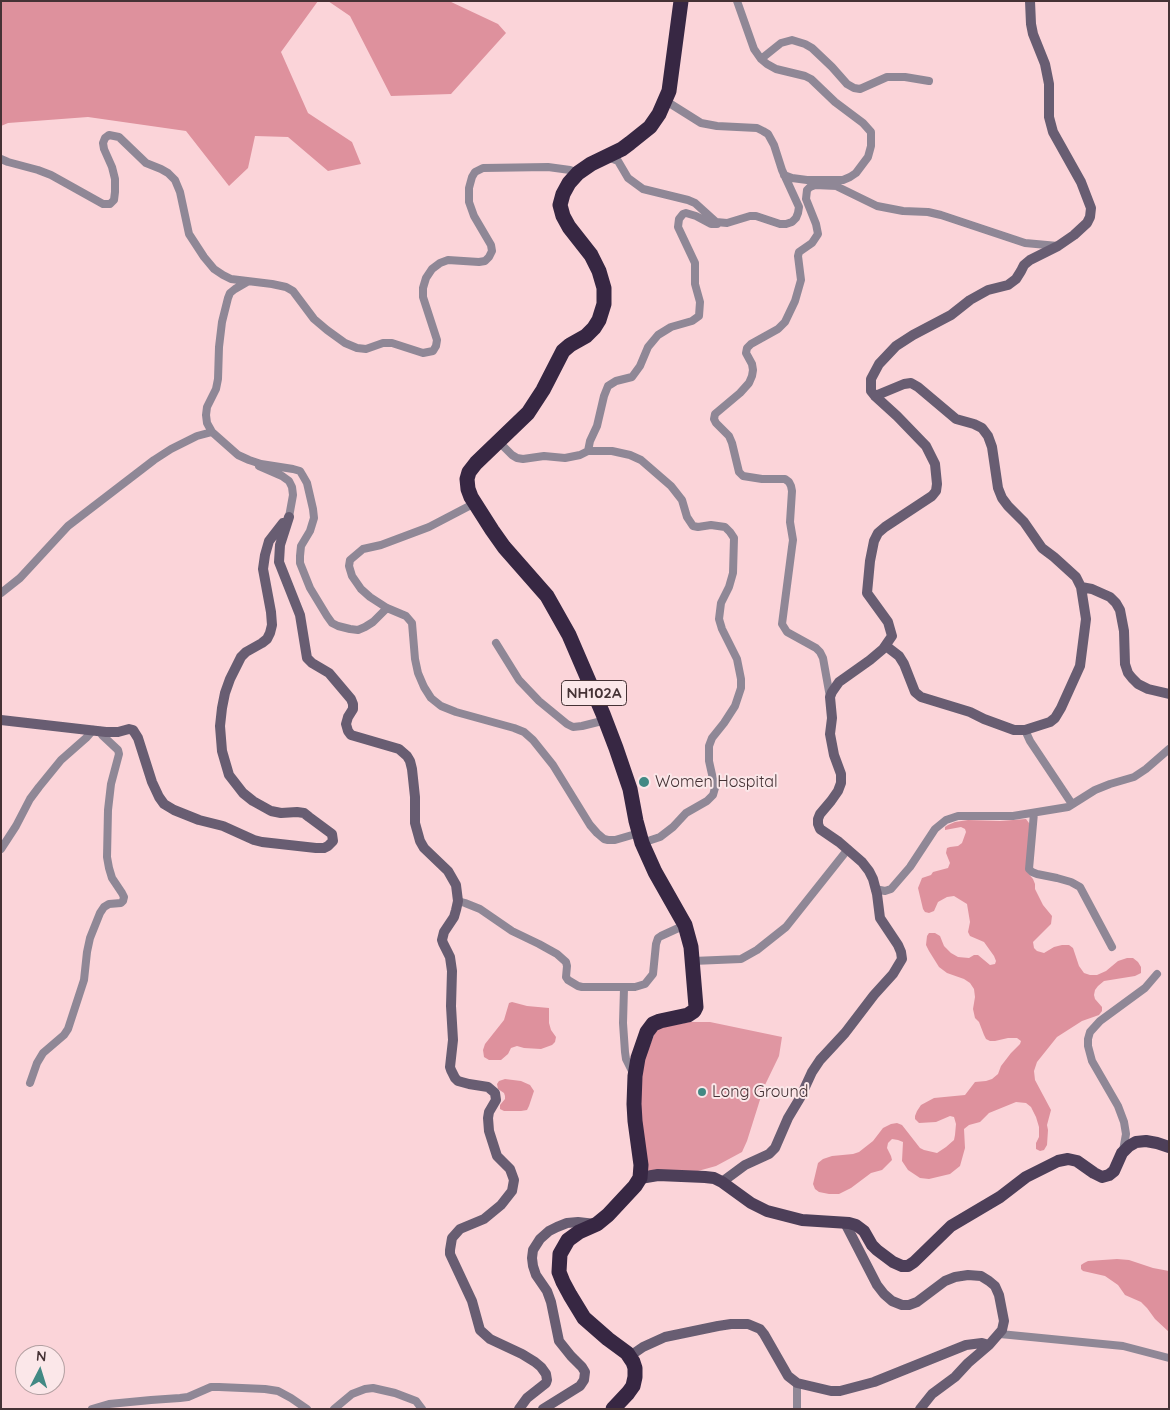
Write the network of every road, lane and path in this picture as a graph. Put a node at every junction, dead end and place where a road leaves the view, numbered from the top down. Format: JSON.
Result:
{"nodes":[{"id":1,"x":681,"y":1,"type":"edge"},
{"id":2,"x":737,"y":1,"type":"edge"},
{"id":3,"x":1030,"y":1,"type":"edge"},
{"id":4,"x":761,"y":59,"type":"junction"},
{"id":5,"x":929,"y":82,"type":"dead end"},
{"id":6,"x":666,"y":101,"type":"junction"},
{"id":7,"x":606,"y":157,"type":"junction"},
{"id":8,"x":1,"y":159,"type":"edge"},
{"id":9,"x":578,"y":173,"type":"junction"},
{"id":10,"x":784,"y":175,"type":"junction"},
{"id":11,"x":820,"y":179,"type":"junction"},
{"id":12,"x":806,"y":180,"type":"junction"},
{"id":13,"x":837,"y":186,"type":"junction"},
{"id":14,"x":795,"y":196,"type":"junction"},
{"id":15,"x":721,"y":223,"type":"junction"},
{"id":16,"x":1058,"y":246,"type":"junction"},
{"id":17,"x":247,"y":282,"type":"junction"},
{"id":18,"x":875,"y":396,"type":"junction"},
{"id":19,"x":212,"y":432,"type":"junction"},
{"id":20,"x":498,"y":441,"type":"junction"},
{"id":21,"x":588,"y":451,"type":"junction"},
{"id":22,"x":238,"y":455,"type":"junction"},
{"id":23,"x":475,"y":504,"type":"junction"},
{"id":24,"x":289,"y":517,"type":"junction"},
{"id":25,"x":1082,"y":587,"type":"junction"},
{"id":26,"x":1,"y":593,"type":"edge"},
{"id":27,"x":386,"y":608,"type":"junction"},
{"id":28,"x":496,"y":643,"type":"dead end"},
{"id":29,"x":886,"y":646,"type":"junction"},
{"id":30,"x":1169,"y":694,"type":"edge"},
{"id":31,"x":830,"y":697,"type":"junction"},
{"id":32,"x":1,"y":720,"type":"edge"},
{"id":33,"x":606,"y":720,"type":"junction"},
{"id":34,"x":1025,"y":730,"type":"junction"},
{"id":35,"x":96,"y":731,"type":"junction"},
{"id":36,"x":1169,"y":749,"type":"edge"},
{"id":37,"x":1072,"y":804,"type":"junction"},
{"id":38,"x":1034,"y":813,"type":"junction"},
{"id":39,"x":641,"y":838,"type":"junction"},
{"id":40,"x":1,"y":849,"type":"edge"},
{"id":41,"x":848,"y":849,"type":"junction"},
{"id":42,"x":875,"y":889,"type":"junction"},
{"id":43,"x":458,"y":901,"type":"junction"},
{"id":44,"x":685,"y":925,"type":"junction"},
{"id":45,"x":1112,"y":947,"type":"dead end"},
{"id":46,"x":693,"y":961,"type":"junction"},
{"id":47,"x":1157,"y":974,"type":"dead end"},
{"id":48,"x":624,"y":988,"type":"junction"},
{"id":49,"x":636,"y":1076,"type":"junction"},
{"id":50,"x":30,"y":1083,"type":"dead end"},
{"id":51,"x":1169,"y":1147,"type":"edge"},
{"id":52,"x":1122,"y":1153,"type":"junction"},
{"id":53,"x":640,"y":1178,"type":"junction"},
{"id":54,"x":722,"y":1182,"type":"junction"},
{"id":55,"x":845,"y":1223,"type":"junction"},
{"id":56,"x":597,"y":1224,"type":"junction"},
{"id":57,"x":1000,"y":1334,"type":"junction"},
{"id":58,"x":989,"y":1345,"type":"junction"},
{"id":59,"x":630,"y":1356,"type":"junction"},
{"id":60,"x":1169,"y":1358,"type":"edge"},
{"id":61,"x":797,"y":1383,"type":"junction"},
{"id":62,"x":92,"y":1409,"type":"edge"},
{"id":63,"x":307,"y":1409,"type":"edge"},
{"id":64,"x":334,"y":1409,"type":"edge"},
{"id":65,"x":422,"y":1409,"type":"edge"},
{"id":66,"x":519,"y":1409,"type":"edge"},
{"id":67,"x":543,"y":1409,"type":"edge"},
{"id":68,"x":613,"y":1409,"type":"edge"},
{"id":69,"x":797,"y":1409,"type":"edge"},
{"id":70,"x":920,"y":1409,"type":"edge"}],
"edges":[{"from":1,"to":6,"type":"highway","number":"NH102A"},
{"from":2,"to":4,"type":"street"},
{"from":3,"to":16,"type":"street"},
{"from":4,"to":5,"type":"street"},
{"from":4,"to":11,"type":"street"},
{"from":6,"to":7,"type":"highway","number":"NH102A"},
{"from":6,"to":10,"type":"street"},
{"from":7,"to":9,"type":"highway","number":"NH102A"},
{"from":7,"to":15,"type":"street"},
{"from":8,"to":17,"type":"street"},
{"from":9,"to":17,"type":"street"},
{"from":9,"to":20,"type":"highway","number":"NH102A"},
{"from":10,"to":12,"type":"street"},
{"from":10,"to":14,"type":"street"},
{"from":11,"to":12,"type":"street"},
{"from":11,"to":13,"type":"street"},
{"from":12,"to":14,"type":"street"},
{"from":13,"to":16,"type":"street"},
{"from":13,"to":31,"type":"street"},
{"from":14,"to":15,"type":"street"},
{"from":15,"to":21,"type":"street"},
{"from":16,"to":18,"type":"street"},
{"from":17,"to":19,"type":"street"},
{"from":18,"to":25,"type":"street"},
{"from":18,"to":29,"type":"street"},
{"from":19,"to":22,"type":"street"},
{"from":19,"to":26,"type":"street"},
{"from":20,"to":21,"type":"street"},
{"from":20,"to":23,"type":"highway","number":"NH102A"},
{"from":21,"to":39,"type":"street"},
{"from":22,"to":24,"type":"street"},
{"from":22,"to":27,"type":"street"},
{"from":23,"to":27,"type":"street"},
{"from":23,"to":33,"type":"highway","number":"NH102A"},
{"from":24,"to":35,"type":"street"},
{"from":24,"to":43,"type":"street"},
{"from":25,"to":30,"type":"street"},
{"from":25,"to":34,"type":"street"},
{"from":27,"to":39,"type":"street"},
{"from":28,"to":33,"type":"street"},
{"from":29,"to":31,"type":"street"},
{"from":29,"to":34,"type":"street"},
{"from":31,"to":41,"type":"street"},
{"from":32,"to":35,"type":"street"},
{"from":33,"to":39,"type":"highway","number":"NH102A"},
{"from":34,"to":37,"type":"street"},
{"from":35,"to":40,"type":"street"},
{"from":35,"to":50,"type":"street"},
{"from":36,"to":37,"type":"street"},
{"from":37,"to":38,"type":"street"},
{"from":38,"to":42,"type":"street"},
{"from":38,"to":45,"type":"street"},
{"from":39,"to":44,"type":"highway","number":"NH102A"},
{"from":41,"to":42,"type":"street"},
{"from":41,"to":46,"type":"street"},
{"from":42,"to":54,"type":"street"},
{"from":43,"to":48,"type":"street"},
{"from":43,"to":66,"type":"street"},
{"from":44,"to":46,"type":"highway","number":"NH102A"},
{"from":44,"to":48,"type":"street"},
{"from":46,"to":49,"type":"highway","number":"NH102A"},
{"from":47,"to":52,"type":"street"},
{"from":48,"to":49,"type":"street"},
{"from":49,"to":53,"type":"highway","number":"NH102A"},
{"from":51,"to":52,"type":"main road"},
{"from":52,"to":55,"type":"main road"},
{"from":53,"to":54,"type":"main road"},
{"from":53,"to":56,"type":"highway"},
{"from":54,"to":55,"type":"main road"},
{"from":55,"to":57,"type":"street"},
{"from":56,"to":59,"type":"highway"},
{"from":56,"to":67,"type":"street"},
{"from":57,"to":58,"type":"street"},
{"from":57,"to":60,"type":"street"},
{"from":58,"to":61,"type":"street"},
{"from":58,"to":70,"type":"street"},
{"from":59,"to":61,"type":"street"},
{"from":59,"to":68,"type":"highway"},
{"from":61,"to":69,"type":"street"},
{"from":62,"to":63,"type":"street"},
{"from":64,"to":65,"type":"street"}]}
